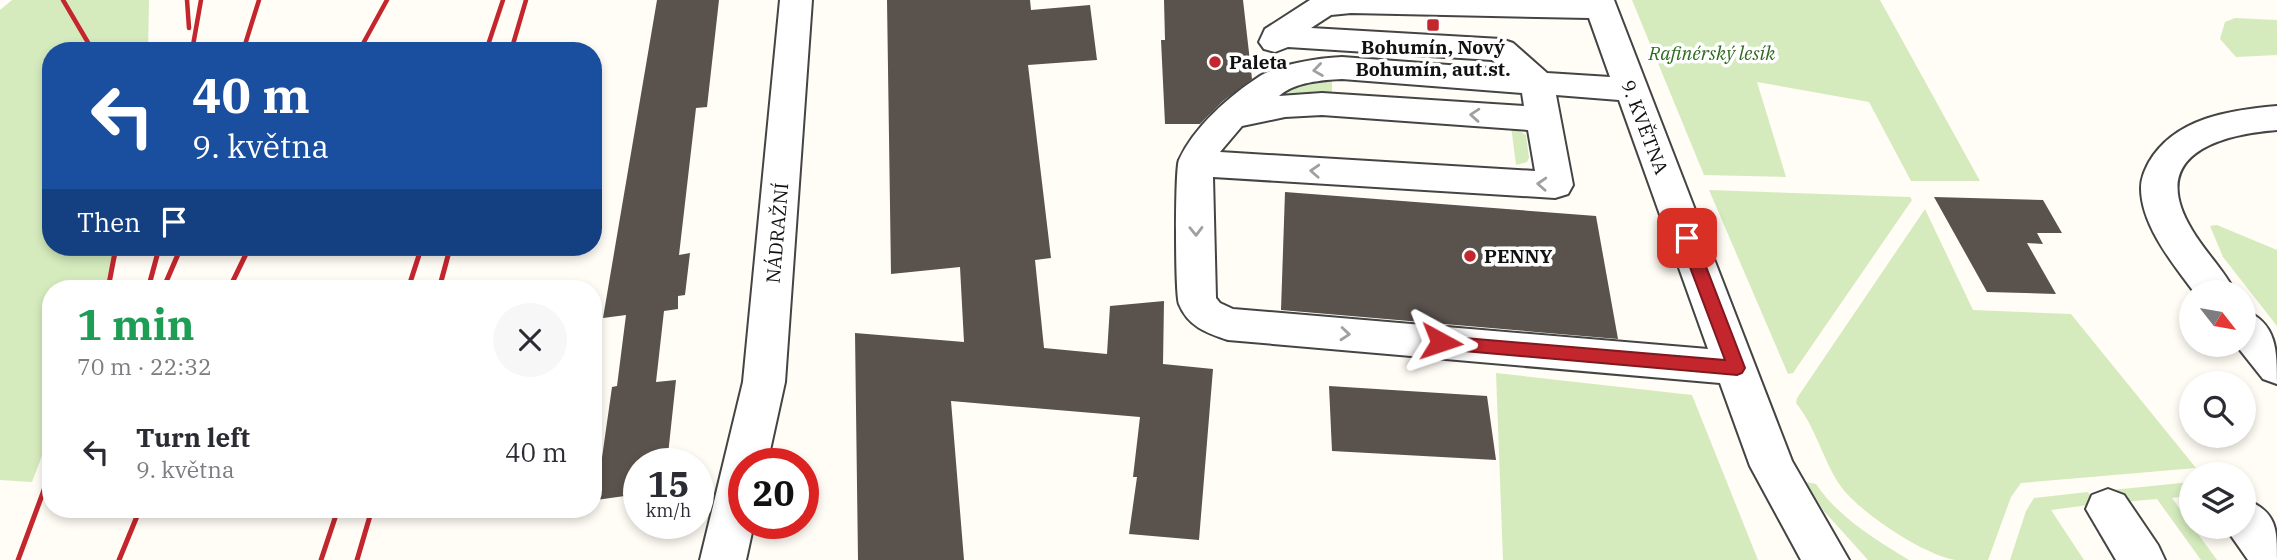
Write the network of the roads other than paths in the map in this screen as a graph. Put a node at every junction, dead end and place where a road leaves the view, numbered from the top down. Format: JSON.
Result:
{"nodes":[{"id":1,"x":796,"y":0,"type":"edge"},
{"id":2,"x":1600,"y":5,"type":"edge"},
{"id":3,"x":1276,"y":36,"type":"junction"},
{"id":4,"x":1536,"y":82,"type":"junction"},
{"id":5,"x":1273,"y":83,"type":"junction"},
{"id":6,"x":1630,"y":90,"type":"junction"},
{"id":7,"x":1231,"y":117,"type":"junction"},
{"id":8,"x":2277,"y":118,"type":"edge"},
{"id":9,"x":1543,"y":119,"type":"junction"},
{"id":10,"x":1195,"y":163,"type":"junction"},
{"id":11,"x":2207,"y":280,"type":"edge"},
{"id":12,"x":2256,"y":341,"type":"edge"},
{"id":13,"x":2277,"y":367,"type":"edge"},
{"id":14,"x":1737,"y":368,"type":"junction"},
{"id":15,"x":749,"y":448,"type":"edge"},
{"id":16,"x":2108,"y":509,"type":"dead end"},
{"id":17,"x":2256,"y":535,"type":"edge"},
{"id":18,"x":728,"y":539,"type":"edge"},
{"id":19,"x":723,"y":560,"type":"edge"},
{"id":20,"x":1826,"y":560,"type":"edge"},
{"id":21,"x":2143,"y":560,"type":"edge"},
{"id":22,"x":2274,"y":560,"type":"edge"}],
"edges":[{"from":1,"to":15,"type":"street","name":"NÁDRAŽNÍ"},
{"from":2,"to":3,"type":"street"},
{"from":2,"to":6,"type":"street","name":"9. KVĚTNA"},
{"from":3,"to":4,"type":"street"},
{"from":3,"to":5,"type":"street"},
{"from":4,"to":5,"type":"street","one_way":true},
{"from":4,"to":6,"type":"street"},
{"from":4,"to":9,"type":"street"},
{"from":5,"to":7,"type":"street"},
{"from":6,"to":14,"type":"street","name":"9. KVĚTNA"},
{"from":9,"to":7,"type":"street","one_way":true},
{"from":7,"to":10,"type":"street"},
{"from":8,"to":11,"type":"street"},
{"from":9,"to":10,"type":"street","one_way":true},
{"from":10,"to":14,"type":"street","one_way":true},
{"from":12,"to":13,"type":"street"},
{"from":14,"to":20,"type":"street","name":"9. KVĚTNA"},
{"from":16,"to":21,"type":"street"},
{"from":17,"to":22,"type":"street"},
{"from":18,"to":19,"type":"street"}]}
